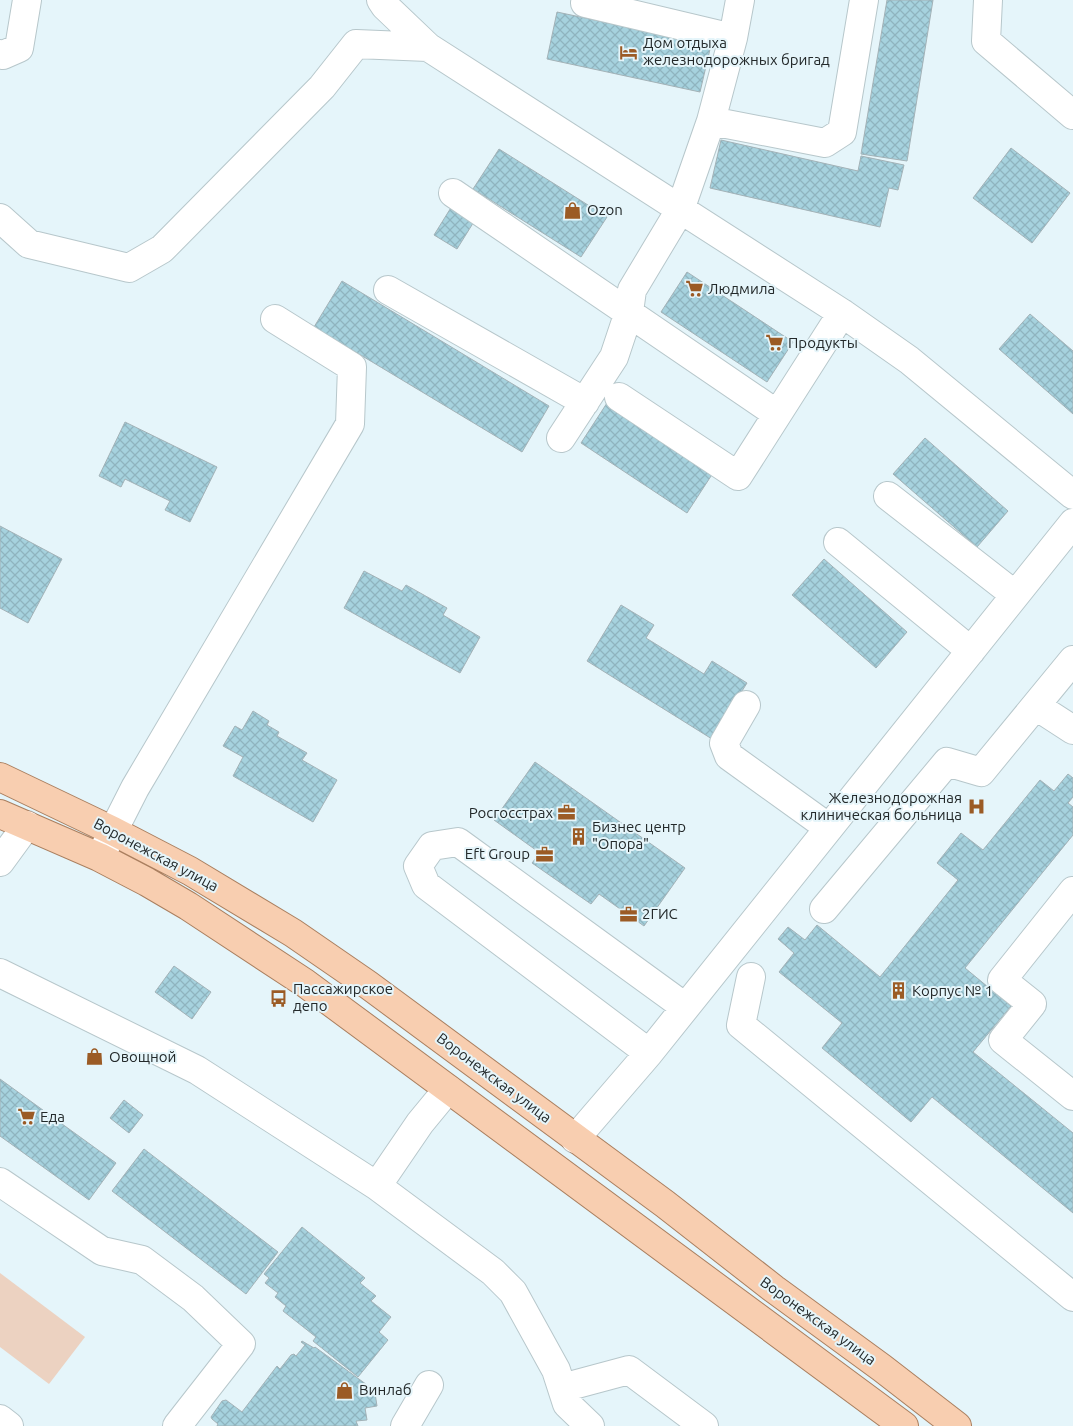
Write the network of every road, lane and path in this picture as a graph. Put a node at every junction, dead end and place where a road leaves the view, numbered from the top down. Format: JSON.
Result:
{"nodes":[{"id":1,"x":27,"y":0,"type":"edge"},
{"id":2,"x":381,"y":0,"type":"edge"},
{"id":3,"x":740,"y":0,"type":"edge"},
{"id":4,"x":864,"y":0,"type":"edge"},
{"id":5,"x":988,"y":0,"type":"edge"},
{"id":6,"x":585,"y":3,"type":"dead end"},
{"id":7,"x":733,"y":38,"type":"junction"},
{"id":8,"x":428,"y":47,"type":"junction"},
{"id":9,"x":0,"y":54,"type":"edge"},
{"id":10,"x":1073,"y":115,"type":"edge"},
{"id":11,"x":711,"y":121,"type":"junction"},
{"id":12,"x":453,"y":193,"type":"dead end"},
{"id":13,"x":680,"y":210,"type":"junction"},
{"id":14,"x":0,"y":218,"type":"edge"},
{"id":15,"x":388,"y":290,"type":"dead end"},
{"id":16,"x":629,"y":312,"type":"junction"},
{"id":17,"x":842,"y":313,"type":"junction"},
{"id":18,"x":275,"y":319,"type":"dead end"},
{"id":19,"x":619,"y":397,"type":"dead end"},
{"id":20,"x":585,"y":402,"type":"junction"},
{"id":21,"x":778,"y":414,"type":"junction"},
{"id":22,"x":562,"y":438,"type":"dead end"},
{"id":23,"x":1073,"y":495,"type":"edge"},
{"id":24,"x":888,"y":496,"type":"dead end"},
{"id":25,"x":1073,"y":523,"type":"edge"},
{"id":26,"x":838,"y":542,"type":"dead end"},
{"id":27,"x":1015,"y":595,"type":"junction"},
{"id":28,"x":971,"y":651,"type":"junction"},
{"id":29,"x":1073,"y":660,"type":"edge"},
{"id":30,"x":746,"y":705,"type":"dead end"},
{"id":31,"x":1036,"y":706,"type":"junction"},
{"id":32,"x":1073,"y":730,"type":"edge"},
{"id":33,"x":0,"y":777,"type":"edge"},
{"id":34,"x":0,"y":814,"type":"edge"},
{"id":35,"x":27,"y":825,"type":"junction"},
{"id":36,"x":829,"y":828,"type":"junction"},
{"id":37,"x":113,"y":831,"type":"junction"},
{"id":38,"x":99,"y":857,"type":"junction"},
{"id":39,"x":0,"y":862,"type":"edge"},
{"id":40,"x":1073,"y":890,"type":"edge"},
{"id":41,"x":824,"y":909,"type":"dead end"},
{"id":42,"x":0,"y":973,"type":"edge"},
{"id":43,"x":751,"y":977,"type":"dead end"},
{"id":44,"x":685,"y":1007,"type":"junction"},
{"id":45,"x":649,"y":1053,"type":"junction"},
{"id":46,"x":448,"y":1089,"type":"junction"},
{"id":47,"x":1073,"y":1096,"type":"edge"},
{"id":48,"x":575,"y":1139,"type":"junction"},
{"id":49,"x":0,"y":1182,"type":"edge"},
{"id":50,"x":377,"y":1186,"type":"junction"},
{"id":51,"x":1073,"y":1297,"type":"edge"},
{"id":52,"x":430,"y":1385,"type":"dead end"},
{"id":53,"x":562,"y":1388,"type":"junction"},
{"id":54,"x":0,"y":1419,"type":"edge"},
{"id":55,"x":10,"y":1426,"type":"edge"},
{"id":56,"x":177,"y":1426,"type":"edge"},
{"id":57,"x":405,"y":1426,"type":"edge"},
{"id":58,"x":590,"y":1426,"type":"edge"},
{"id":59,"x":704,"y":1426,"type":"edge"},
{"id":60,"x":904,"y":1426,"type":"edge"},
{"id":61,"x":957,"y":1426,"type":"edge"}],
"edges":[{"from":1,"to":9,"type":"street"},
{"from":2,"to":8,"type":"street"},
{"from":3,"to":7,"type":"street"},
{"from":4,"to":11,"type":"street"},
{"from":5,"to":10,"type":"street"},
{"from":6,"to":7,"type":"street"},
{"from":7,"to":11,"type":"street"},
{"from":8,"to":13,"type":"street"},
{"from":8,"to":14,"type":"street"},
{"from":11,"to":13,"type":"street"},
{"from":12,"to":16,"type":"street"},
{"from":13,"to":16,"type":"street"},
{"from":13,"to":17,"type":"street"},
{"from":15,"to":20,"type":"street"},
{"from":16,"to":20,"type":"street"},
{"from":16,"to":21,"type":"street"},
{"from":17,"to":21,"type":"street"},
{"from":17,"to":23,"type":"street"},
{"from":18,"to":37,"type":"street"},
{"from":19,"to":21,"type":"street"},
{"from":20,"to":22,"type":"street"},
{"from":24,"to":27,"type":"street"},
{"from":25,"to":27,"type":"street"},
{"from":26,"to":28,"type":"street"},
{"from":27,"to":28,"type":"street"},
{"from":28,"to":36,"type":"street"},
{"from":29,"to":31,"type":"street"},
{"from":30,"to":36,"type":"street"},
{"from":31,"to":32,"type":"street"},
{"from":31,"to":41,"type":"street"},
{"from":33,"to":37,"type":"main road","name":"Воронежская улица"},
{"from":34,"to":35,"type":"main road","name":"Воронежская улица"},
{"from":35,"to":38,"type":"main road","name":"Воронежская улица"},
{"from":35,"to":39,"type":"street"},
{"from":36,"to":44,"type":"street"},
{"from":37,"to":38,"type":"street"},
{"from":37,"to":48,"type":"main road","name":"Воронежская улица"},
{"from":38,"to":46,"type":"main road","name":"Воронежская улица"},
{"from":40,"to":47,"type":"street"},
{"from":42,"to":50,"type":"street"},
{"from":43,"to":51,"type":"street"},
{"from":44,"to":45,"type":"street"},
{"from":44,"to":45,"type":"street"},
{"from":45,"to":48,"type":"street"},
{"from":46,"to":50,"type":"street"},
{"from":46,"to":60,"type":"main road","name":"Воронежская улица"},
{"from":48,"to":61,"type":"main road","name":"Воронежская улица"},
{"from":49,"to":56,"type":"street"},
{"from":50,"to":53,"type":"street"},
{"from":52,"to":57,"type":"street"},
{"from":53,"to":58,"type":"street"},
{"from":53,"to":59,"type":"street"},
{"from":54,"to":55,"type":"street"}]}
